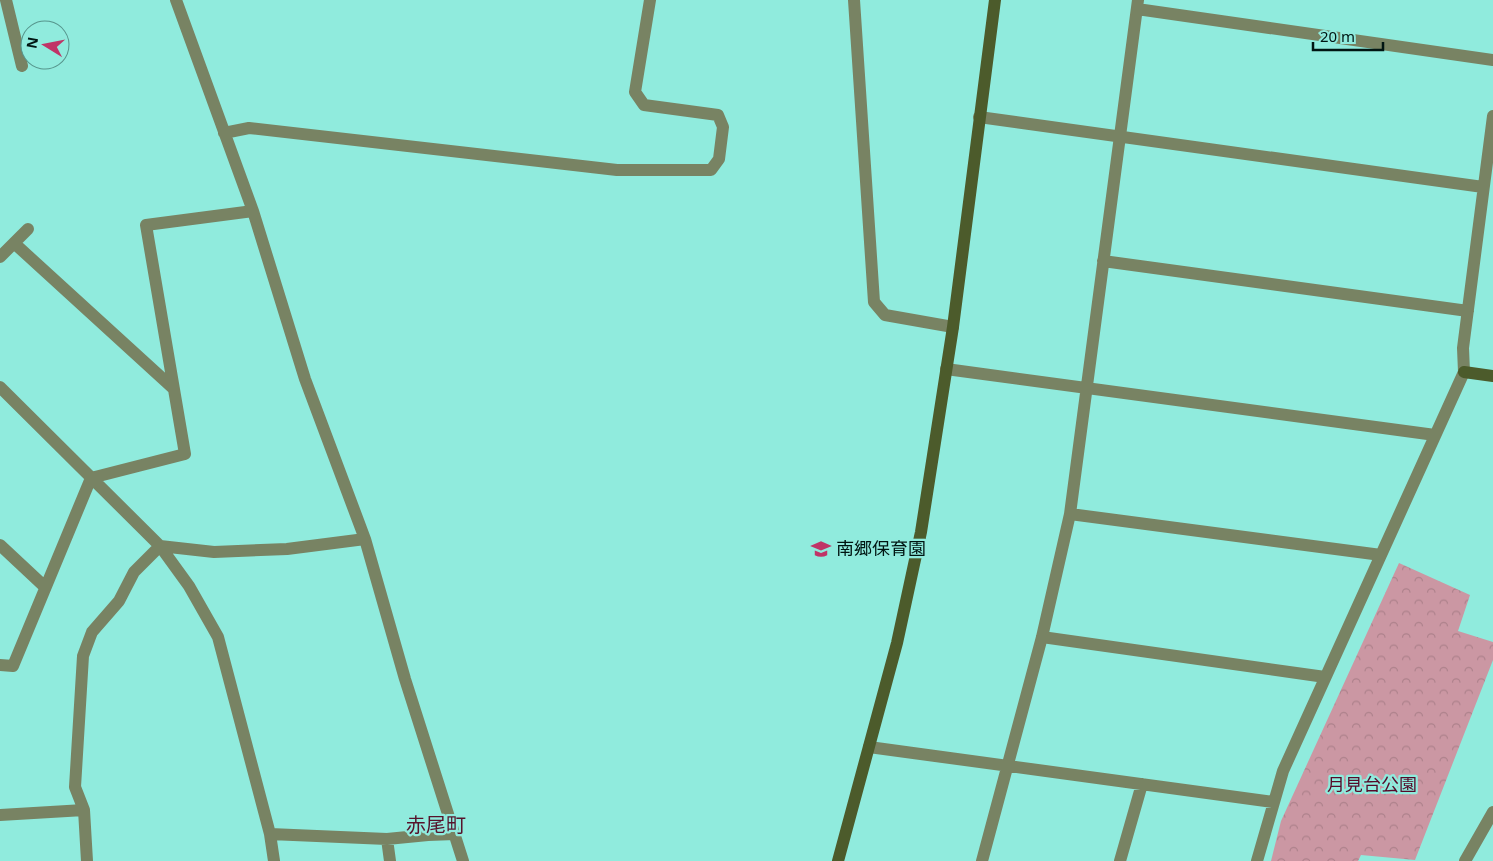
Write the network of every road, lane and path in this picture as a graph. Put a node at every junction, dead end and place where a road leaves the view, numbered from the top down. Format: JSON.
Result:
{"nodes":[{"id":1,"x":6,"y":0,"type":"edge"},
{"id":2,"x":176,"y":0,"type":"edge"},
{"id":3,"x":650,"y":0,"type":"edge"},
{"id":4,"x":854,"y":0,"type":"edge"},
{"id":5,"x":995,"y":0,"type":"edge"},
{"id":6,"x":1138,"y":4,"type":"edge"},
{"id":7,"x":20,"y":58,"type":"edge"},
{"id":8,"x":1493,"y":60,"type":"edge"},
{"id":9,"x":1493,"y":116,"type":"edge"},
{"id":10,"x":979,"y":117,"type":"junction"},
{"id":11,"x":224,"y":133,"type":"junction"},
{"id":12,"x":1120,"y":136,"type":"junction"},
{"id":13,"x":1483,"y":186,"type":"junction"},
{"id":14,"x":253,"y":211,"type":"junction"},
{"id":15,"x":28,"y":228,"type":"dead end"},
{"id":16,"x":14,"y":243,"type":"junction"},
{"id":17,"x":0,"y":257,"type":"edge"},
{"id":18,"x":1103,"y":261,"type":"junction"},
{"id":19,"x":1468,"y":311,"type":"junction"},
{"id":20,"x":953,"y":326,"type":"junction"},
{"id":21,"x":946,"y":369,"type":"junction"},
{"id":22,"x":1464,"y":372,"type":"junction"},
{"id":23,"x":1493,"y":376,"type":"edge"},
{"id":24,"x":0,"y":387,"type":"edge"},
{"id":25,"x":1086,"y":388,"type":"junction"},
{"id":26,"x":174,"y":389,"type":"junction"},
{"id":27,"x":1436,"y":435,"type":"junction"},
{"id":28,"x":91,"y":478,"type":"junction"},
{"id":29,"x":1070,"y":514,"type":"junction"},
{"id":30,"x":365,"y":539,"type":"junction"},
{"id":31,"x":0,"y":545,"type":"edge"},
{"id":32,"x":160,"y":546,"type":"junction"},
{"id":33,"x":1381,"y":555,"type":"junction"},
{"id":34,"x":45,"y":588,"type":"junction"},
{"id":35,"x":1042,"y":637,"type":"junction"},
{"id":36,"x":0,"y":665,"type":"edge"},
{"id":37,"x":1325,"y":677,"type":"junction"},
{"id":38,"x":869,"y":747,"type":"junction"},
{"id":39,"x":1008,"y":766,"type":"junction"},
{"id":40,"x":1142,"y":784,"type":"junction"},
{"id":41,"x":1273,"y":802,"type":"junction"},
{"id":42,"x":84,"y":810,"type":"junction"},
{"id":43,"x":1493,"y":812,"type":"edge"},
{"id":44,"x":0,"y":814,"type":"edge"},
{"id":45,"x":270,"y":834,"type":"junction"},
{"id":46,"x":455,"y":834,"type":"junction"},
{"id":47,"x":387,"y":839,"type":"junction"},
{"id":48,"x":87,"y":861,"type":"edge"},
{"id":49,"x":274,"y":861,"type":"edge"},
{"id":50,"x":390,"y":861,"type":"edge"},
{"id":51,"x":463,"y":861,"type":"edge"},
{"id":52,"x":838,"y":861,"type":"edge"},
{"id":53,"x":982,"y":861,"type":"edge"},
{"id":54,"x":1120,"y":861,"type":"edge"},
{"id":55,"x":1257,"y":861,"type":"edge"},
{"id":56,"x":1465,"y":861,"type":"edge"}],
"edges":[{"from":1,"to":7,"type":"street"},
{"from":2,"to":11,"type":"street"},
{"from":3,"to":11,"type":"street"},
{"from":4,"to":20,"type":"street"},
{"from":5,"to":10,"type":"street"},
{"from":6,"to":8,"type":"street"},
{"from":6,"to":12,"type":"street"},
{"from":9,"to":13,"type":"street"},
{"from":10,"to":12,"type":"street"},
{"from":10,"to":20,"type":"street"},
{"from":11,"to":14,"type":"street"},
{"from":12,"to":13,"type":"street"},
{"from":12,"to":18,"type":"street"},
{"from":13,"to":19,"type":"street"},
{"from":14,"to":26,"type":"street"},
{"from":14,"to":30,"type":"street"},
{"from":15,"to":16,"type":"street"},
{"from":16,"to":17,"type":"street"},
{"from":16,"to":26,"type":"street"},
{"from":18,"to":19,"type":"street"},
{"from":18,"to":25,"type":"street"},
{"from":19,"to":22,"type":"street"},
{"from":20,"to":21,"type":"street"},
{"from":21,"to":25,"type":"street"},
{"from":21,"to":38,"type":"street"},
{"from":22,"to":23,"type":"street"},
{"from":22,"to":27,"type":"street"},
{"from":24,"to":28,"type":"street"},
{"from":25,"to":27,"type":"street"},
{"from":25,"to":29,"type":"street"},
{"from":26,"to":28,"type":"street"},
{"from":27,"to":33,"type":"street"},
{"from":28,"to":32,"type":"street"},
{"from":28,"to":34,"type":"street"},
{"from":29,"to":33,"type":"street"},
{"from":29,"to":35,"type":"street"},
{"from":30,"to":32,"type":"street"},
{"from":30,"to":46,"type":"street"},
{"from":31,"to":34,"type":"street"},
{"from":32,"to":42,"type":"street"},
{"from":32,"to":45,"type":"street"},
{"from":33,"to":37,"type":"street"},
{"from":34,"to":36,"type":"street"},
{"from":35,"to":37,"type":"street"},
{"from":35,"to":39,"type":"street"},
{"from":37,"to":41,"type":"street"},
{"from":38,"to":39,"type":"street"},
{"from":38,"to":52,"type":"street"},
{"from":39,"to":40,"type":"street"},
{"from":39,"to":53,"type":"street"},
{"from":40,"to":41,"type":"street"},
{"from":40,"to":54,"type":"street"},
{"from":41,"to":55,"type":"street"},
{"from":42,"to":44,"type":"street"},
{"from":42,"to":48,"type":"street"},
{"from":43,"to":56,"type":"street"},
{"from":45,"to":47,"type":"street"},
{"from":45,"to":49,"type":"street"},
{"from":46,"to":47,"type":"street"},
{"from":46,"to":51,"type":"street"},
{"from":47,"to":50,"type":"street"}]}
